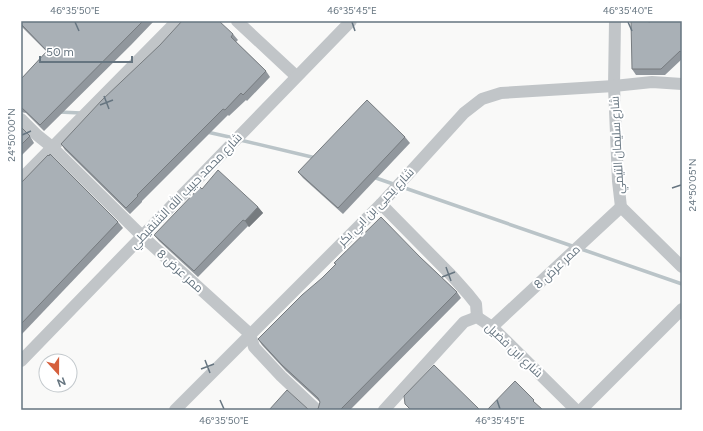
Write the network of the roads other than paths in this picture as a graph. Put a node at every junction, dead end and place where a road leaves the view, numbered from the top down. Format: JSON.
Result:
{"nodes":[{"id":1,"x":177,"y":21,"type":"edge"},
{"id":2,"x":237,"y":21,"type":"edge"},
{"id":3,"x":350,"y":21,"type":"edge"},
{"id":4,"x":615,"y":21,"type":"edge"},
{"id":5,"x":296,"y":76,"type":"junction"},
{"id":6,"x":682,"y":84,"type":"edge"},
{"id":7,"x":614,"y":86,"type":"junction"},
{"id":8,"x":21,"y":119,"type":"edge"},
{"id":9,"x":52,"y":147,"type":"junction"},
{"id":10,"x":21,"y":179,"type":"edge"},
{"id":11,"x":381,"y":204,"type":"junction"},
{"id":12,"x":621,"y":207,"type":"junction"},
{"id":13,"x":142,"y":236,"type":"junction"},
{"id":14,"x":682,"y":267,"type":"edge"},
{"id":15,"x":682,"y":309,"type":"edge"},
{"id":16,"x":477,"y":317,"type":"junction"},
{"id":17,"x":492,"y":327,"type":"junction"},
{"id":18,"x":250,"y":334,"type":"junction"},
{"id":19,"x":23,"y":355,"type":"edge"},
{"id":20,"x":391,"y":408,"type":"edge"},
{"id":21,"x":175,"y":410,"type":"edge"},
{"id":22,"x":317,"y":410,"type":"edge"},
{"id":23,"x":576,"y":410,"type":"edge"},
{"id":24,"x":581,"y":410,"type":"edge"}],
"edges":[{"from":1,"to":9,"type":"street"},
{"from":2,"to":5,"type":"street"},
{"from":3,"to":5,"type":"street","name":"شارع محمد حبيب الله الشنقيطي"},
{"from":4,"to":7,"type":"street","name":"شارع سليمان التيمي"},
{"from":5,"to":13,"type":"street","name":"شارع محمد حبيب الله الشنقيطي"},
{"from":6,"to":7,"type":"street","name":"شارع يحيى بن ابي بكر"},
{"from":7,"to":11,"type":"street","name":"شارع يحيى بن ابي بكر"},
{"from":7,"to":12,"type":"street","name":"شارع سليمان التيمي"},
{"from":8,"to":9,"type":"street","name":"ممر عرض 8"},
{"from":9,"to":10,"type":"street"},
{"from":9,"to":13,"type":"street","name":"ممر عرض 8"},
{"from":11,"to":16,"type":"street"},
{"from":11,"to":18,"type":"street","name":"شارع يحيى بن ابي بكر"},
{"from":12,"to":14,"type":"street","name":"شارع سليمان التيمي"},
{"from":12,"to":17,"type":"street","name":"ممر عرض 8"},
{"from":13,"to":18,"type":"street","name":"ممر عرض 8"},
{"from":13,"to":19,"type":"street","name":"شارع محمد حبيب الله الشنقيطي"},
{"from":15,"to":24,"type":"street"},
{"from":16,"to":17,"type":"street","name":"شارع ابن فضيل"},
{"from":16,"to":20,"type":"street","name":"شارع ابن فضيل"},
{"from":17,"to":23,"type":"street","name":"شارع ابن فضيل"},
{"from":18,"to":21,"type":"street","name":"شارع يحيى بن ابي بكر"},
{"from":18,"to":22,"type":"street","name":"ممر عرض 8"}]}
